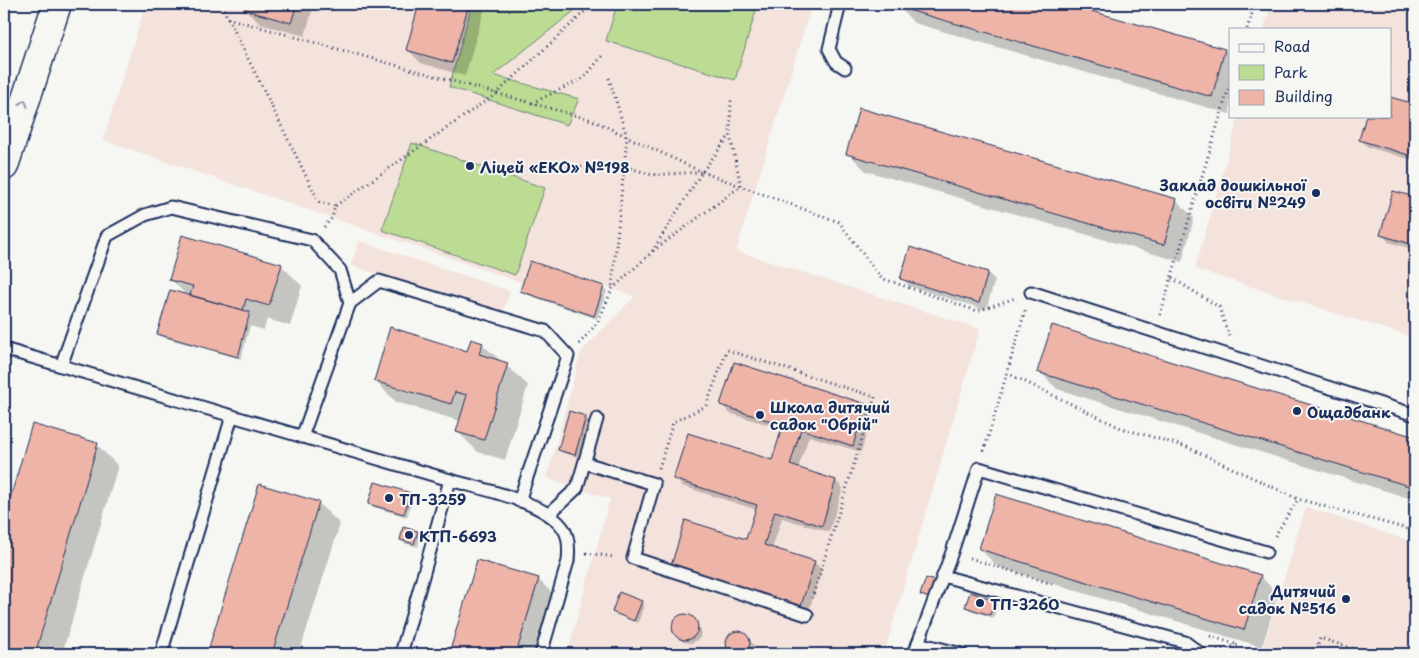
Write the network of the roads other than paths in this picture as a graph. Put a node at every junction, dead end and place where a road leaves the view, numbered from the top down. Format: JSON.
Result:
{"nodes":[{"id":1,"x":57,"y":4,"type":"edge"},
{"id":2,"x":840,"y":4,"type":"edge"},
{"id":3,"x":845,"y":68,"type":"dead end"},
{"id":4,"x":4,"y":166,"type":"edge"},
{"id":5,"x":1031,"y":292,"type":"road end"},
{"id":6,"x":350,"y":303,"type":"junction"},
{"id":7,"x":4,"y":349,"type":"edge"},
{"id":8,"x":61,"y":366,"type":"junction"},
{"id":9,"x":1415,"y":415,"type":"edge"},
{"id":10,"x":232,"y":416,"type":"junction"},
{"id":11,"x":597,"y":419,"type":"dead end"},
{"id":12,"x":302,"y":436,"type":"junction"},
{"id":13,"x":585,"y":463,"type":"junction"},
{"id":14,"x":450,"y":480,"type":"junction"},
{"id":15,"x":519,"y":501,"type":"junction"},
{"id":16,"x":549,"y":514,"type":"junction"},
{"id":17,"x":1266,"y":552,"type":"road end"},
{"id":18,"x":943,"y":576,"type":"junction"},
{"id":19,"x":807,"y":615,"type":"road end"},
{"id":20,"x":918,"y":643,"type":"junction"},
{"id":21,"x":161,"y":654,"type":"edge"},
{"id":22,"x":401,"y":654,"type":"edge"},
{"id":23,"x":541,"y":654,"type":"edge"},
{"id":24,"x":914,"y":654,"type":"edge"},
{"id":25,"x":962,"y":654,"type":"edge"},
{"id":26,"x":1201,"y":654,"type":"edge"}],
"edges":[{"from":4,"to":1,"type":"street","one_way":true},
{"from":2,"to":3,"type":"lane"},
{"from":5,"to":9,"type":"lane"},
{"from":6,"to":8,"type":"lane"},
{"from":6,"to":12,"type":"lane"},
{"from":6,"to":15,"type":"lane"},
{"from":7,"to":8,"type":"lane"},
{"from":8,"to":10,"type":"lane"},
{"from":10,"to":12,"type":"lane"},
{"from":10,"to":21,"type":"lane"},
{"from":11,"to":13,"type":"lane"},
{"from":12,"to":14,"type":"lane"},
{"from":13,"to":16,"type":"lane"},
{"from":13,"to":19,"type":"lane"},
{"from":14,"to":15,"type":"lane"},
{"from":14,"to":22,"type":"lane"},
{"from":15,"to":16,"type":"lane"},
{"from":16,"to":23,"type":"lane"},
{"from":17,"to":18,"type":"lane"},
{"from":18,"to":20,"type":"lane"},
{"from":18,"to":26,"type":"lane"},
{"from":20,"to":24,"type":"lane"},
{"from":20,"to":25,"type":"lane"}]}
